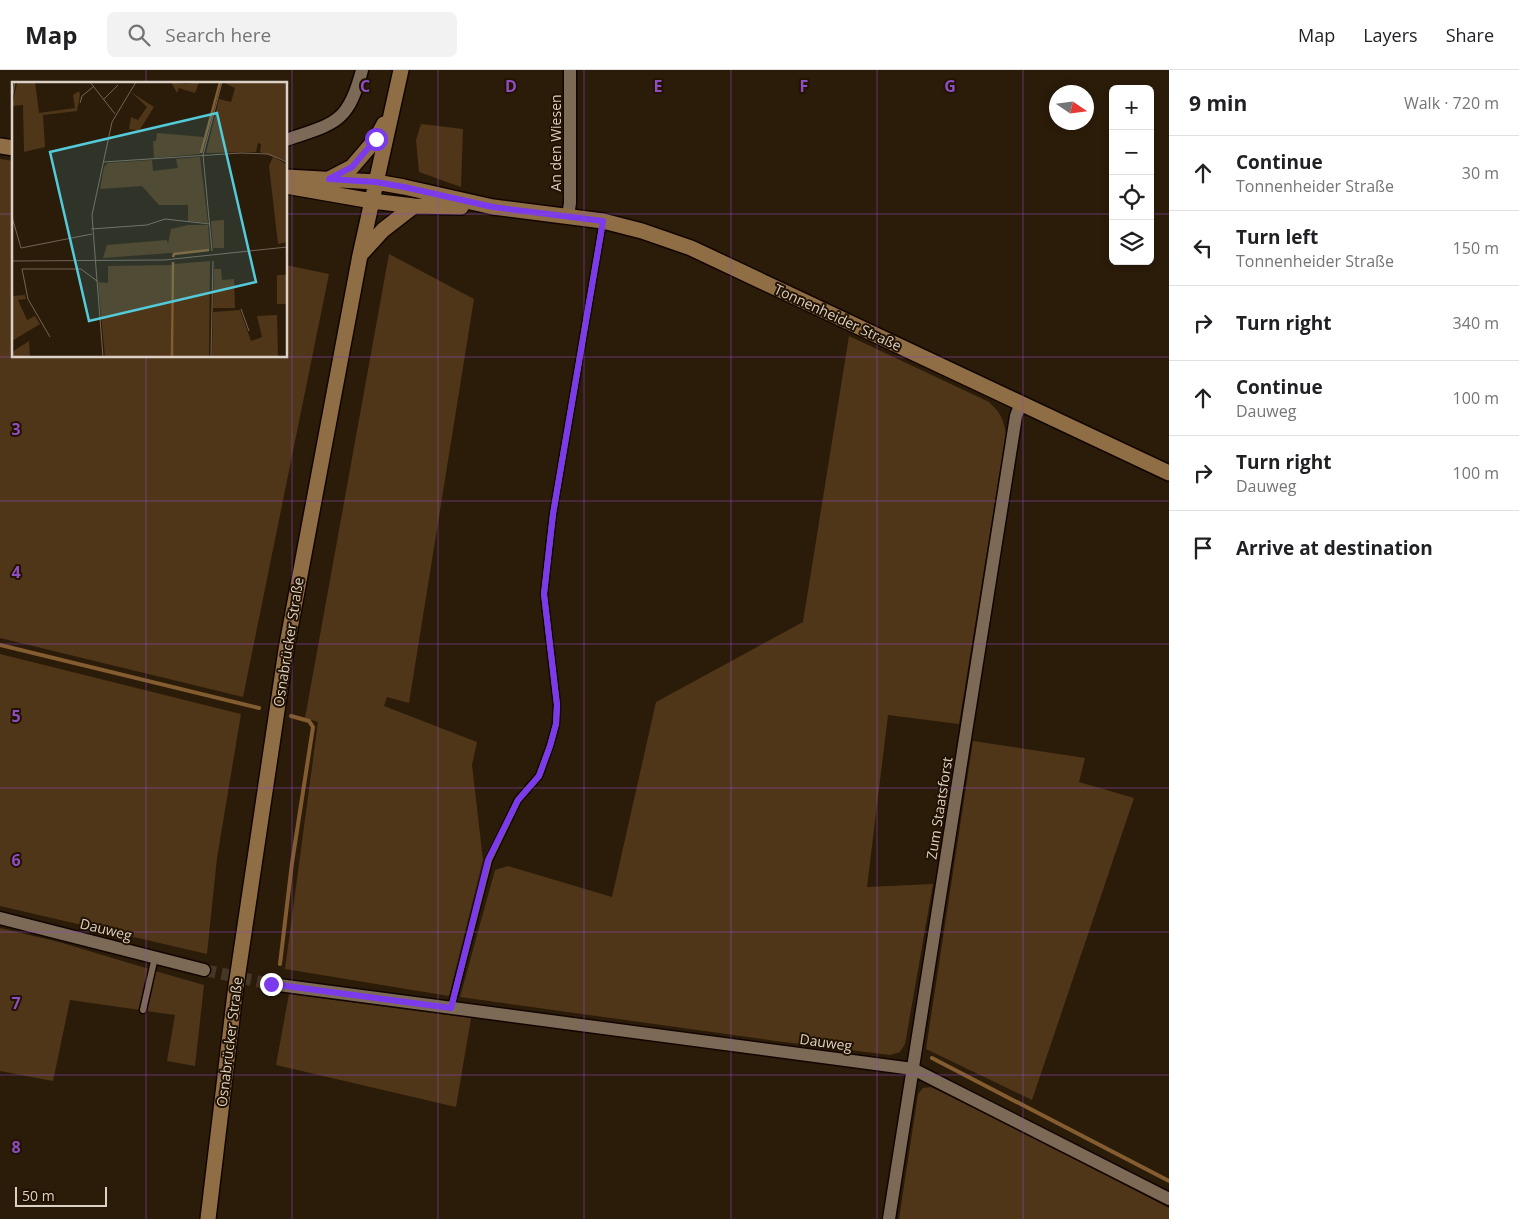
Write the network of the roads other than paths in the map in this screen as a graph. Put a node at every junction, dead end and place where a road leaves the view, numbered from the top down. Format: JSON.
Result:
{"nodes":[{"id":1,"x":362,"y":70,"type":"edge"},
{"id":2,"x":402,"y":70,"type":"edge"},
{"id":3,"x":570,"y":70,"type":"edge"},
{"id":4,"x":394,"y":105,"type":"junction"},
{"id":5,"x":288,"y":139,"type":"edge"},
{"id":6,"x":288,"y":177,"type":"edge"},
{"id":7,"x":329,"y":179,"type":"junction"},
{"id":8,"x":376,"y":182,"type":"junction"},
{"id":9,"x":288,"y":186,"type":"edge"},
{"id":10,"x":372,"y":201,"type":"junction"},
{"id":11,"x":414,"y":206,"type":"junction"},
{"id":12,"x":493,"y":207,"type":"junction"},
{"id":13,"x":568,"y":216,"type":"junction"},
{"id":14,"x":603,"y":221,"type":"junction"},
{"id":15,"x":360,"y":255,"type":"junction"},
{"id":16,"x":1021,"y":402,"type":"junction"},
{"id":17,"x":1169,"y":473,"type":"edge"},
{"id":18,"x":0,"y":918,"type":"edge"},
{"id":19,"x":155,"y":957,"type":"junction"},
{"id":20,"x":204,"y":970,"type":"tunnel mouth"},
{"id":21,"x":271,"y":984,"type":"tunnel mouth"},
{"id":22,"x":451,"y":1008,"type":"junction"},
{"id":23,"x":143,"y":1010,"type":"dead end"},
{"id":24,"x":913,"y":1069,"type":"junction"},
{"id":25,"x":1169,"y":1199,"type":"edge"},
{"id":26,"x":208,"y":1219,"type":"edge"},
{"id":27,"x":889,"y":1219,"type":"edge"}],
"edges":[{"from":1,"to":5,"type":"street"},
{"from":2,"to":4,"type":"main road","name":"Osnabrücker Straße"},
{"from":3,"to":13,"type":"street","name":"An den Wiesen"},
{"from":4,"to":7,"type":"main road"},
{"from":4,"to":8,"type":"main road","name":"Osnabrücker Straße"},
{"from":6,"to":7,"type":"main road","name":"Tonnenheider Straße"},
{"from":7,"to":8,"type":"main road","name":"Tonnenheider Straße"},
{"from":8,"to":10,"type":"main road","name":"Osnabrücker Straße"},
{"from":8,"to":12,"type":"main road","name":"Tonnenheider Straße"},
{"from":9,"to":10,"type":"main road","name":"Tonnenheider Straße"},
{"from":10,"to":11,"type":"main road","name":"Tonnenheider Straße"},
{"from":10,"to":15,"type":"main road","name":"Osnabrücker Straße"},
{"from":11,"to":12,"type":"main road","name":"Tonnenheider Straße"},
{"from":11,"to":15,"type":"main road"},
{"from":12,"to":13,"type":"main road","name":"Tonnenheider Straße"},
{"from":13,"to":14,"type":"main road","name":"Tonnenheider Straße"},
{"from":14,"to":16,"type":"main road","name":"Tonnenheider Straße"},
{"from":14,"to":22,"type":"lane"},
{"from":15,"to":26,"type":"main road","name":"Osnabrücker Straße"},
{"from":16,"to":17,"type":"main road","name":"Tonnenheider Straße"},
{"from":16,"to":24,"type":"street","name":"Zum Staatsforst"},
{"from":18,"to":19,"type":"street","name":"Dauweg"},
{"from":19,"to":20,"type":"street","name":"Dauweg"},
{"from":19,"to":23,"type":"lane"},
{"from":21,"to":22,"type":"street","name":"Dauweg"},
{"from":22,"to":24,"type":"street","name":"Dauweg"},
{"from":24,"to":25,"type":"street","name":"Dauweg"},
{"from":24,"to":27,"type":"street","name":"Zum Staatsforst"}]}
